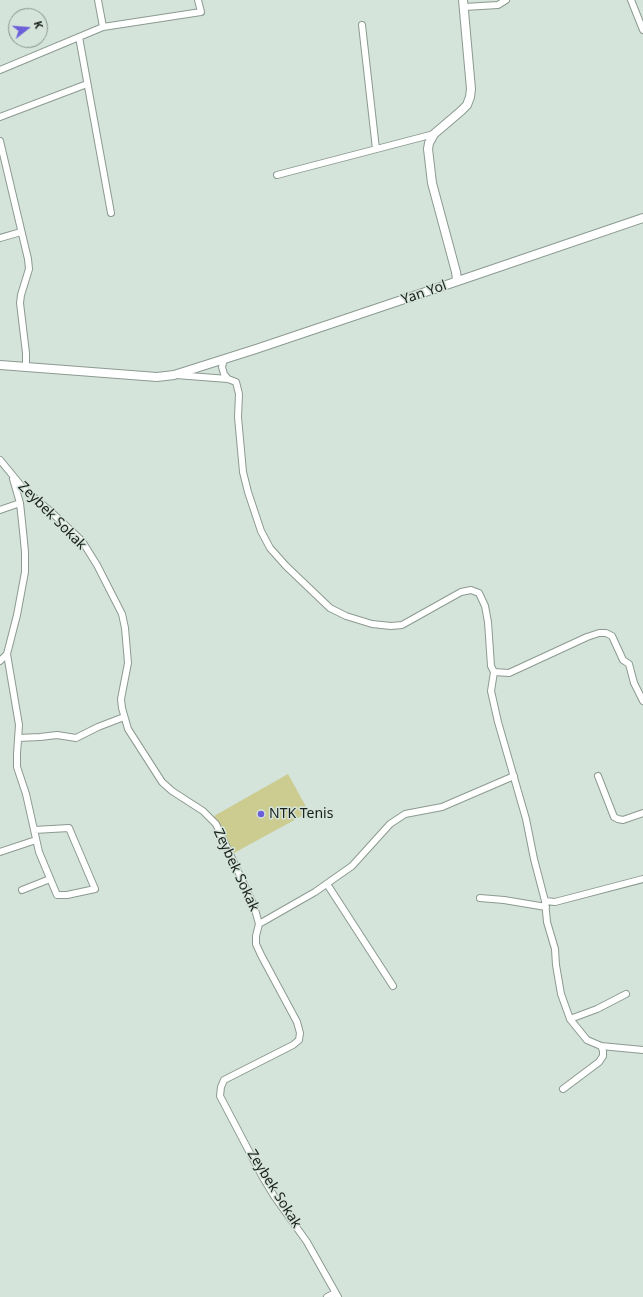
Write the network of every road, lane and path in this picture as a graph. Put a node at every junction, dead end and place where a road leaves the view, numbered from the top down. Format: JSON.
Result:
{"nodes":[{"id":1,"x":98,"y":0,"type":"edge"},
{"id":2,"x":198,"y":0,"type":"edge"},
{"id":3,"x":506,"y":0,"type":"edge"},
{"id":4,"x":631,"y":0,"type":"edge"},
{"id":5,"x":464,"y":4,"type":"edge"},
{"id":6,"x":362,"y":25,"type":"dead end"},
{"id":7,"x":103,"y":27,"type":"junction"},
{"id":8,"x":643,"y":30,"type":"edge"},
{"id":9,"x":79,"y":37,"type":"junction"},
{"id":10,"x":0,"y":70,"type":"edge"},
{"id":11,"x":87,"y":84,"type":"junction"},
{"id":12,"x":0,"y":117,"type":"edge"},
{"id":13,"x":434,"y":134,"type":"junction"},
{"id":14,"x":0,"y":141,"type":"edge"},
{"id":15,"x":376,"y":149,"type":"junction"},
{"id":16,"x":276,"y":175,"type":"dead end"},
{"id":17,"x":111,"y":213,"type":"dead end"},
{"id":18,"x":643,"y":218,"type":"edge"},
{"id":19,"x":21,"y":232,"type":"junction"},
{"id":20,"x":0,"y":238,"type":"edge"},
{"id":21,"x":455,"y":282,"type":"junction"},
{"id":22,"x":224,"y":359,"type":"junction"},
{"id":23,"x":0,"y":365,"type":"edge"},
{"id":24,"x":26,"y":367,"type":"junction"},
{"id":25,"x":174,"y":375,"type":"junction"},
{"id":26,"x":228,"y":379,"type":"junction"},
{"id":27,"x":0,"y":460,"type":"edge"},
{"id":28,"x":13,"y":477,"type":"junction"},
{"id":29,"x":20,"y":503,"type":"junction"},
{"id":30,"x":0,"y":510,"type":"edge"},
{"id":31,"x":7,"y":654,"type":"junction"},
{"id":32,"x":0,"y":661,"type":"edge"},
{"id":33,"x":494,"y":672,"type":"junction"},
{"id":34,"x":643,"y":701,"type":"edge"},
{"id":35,"x":124,"y":717,"type":"junction"},
{"id":36,"x":18,"y":738,"type":"junction"},
{"id":37,"x":514,"y":776,"type":"junction"},
{"id":38,"x":598,"y":776,"type":"dead end"},
{"id":39,"x":643,"y":813,"type":"edge"},
{"id":40,"x":34,"y":830,"type":"junction"},
{"id":41,"x":36,"y":840,"type":"junction"},
{"id":42,"x":0,"y":852,"type":"edge"},
{"id":43,"x":50,"y":879,"type":"junction"},
{"id":44,"x":643,"y":879,"type":"edge"},
{"id":45,"x":327,"y":884,"type":"junction"},
{"id":46,"x":22,"y":890,"type":"dead end"},
{"id":47,"x":480,"y":898,"type":"dead end"},
{"id":48,"x":546,"y":904,"type":"junction"},
{"id":49,"x":259,"y":924,"type":"junction"},
{"id":50,"x":393,"y":986,"type":"dead end"},
{"id":51,"x":626,"y":994,"type":"dead end"},
{"id":52,"x":570,"y":1019,"type":"junction"},
{"id":53,"x":601,"y":1046,"type":"junction"},
{"id":54,"x":643,"y":1050,"type":"edge"},
{"id":55,"x":564,"y":1089,"type":"dead end"},
{"id":56,"x":337,"y":1295,"type":"edge"},
{"id":57,"x":326,"y":1297,"type":"edge"}],
"edges":[{"from":1,"to":7,"type":"street"},
{"from":2,"to":7,"type":"street"},
{"from":3,"to":5,"type":"street"},
{"from":4,"to":8,"type":"street"},
{"from":5,"to":13,"type":"street"},
{"from":6,"to":15,"type":"street"},
{"from":7,"to":9,"type":"street"},
{"from":9,"to":10,"type":"street"},
{"from":9,"to":11,"type":"street"},
{"from":11,"to":12,"type":"street"},
{"from":11,"to":17,"type":"street"},
{"from":13,"to":15,"type":"street"},
{"from":13,"to":21,"type":"street","name":"Yan Yol"},
{"from":14,"to":19,"type":"street"},
{"from":15,"to":16,"type":"street"},
{"from":18,"to":21,"type":"street"},
{"from":19,"to":20,"type":"street"},
{"from":19,"to":24,"type":"street"},
{"from":21,"to":22,"type":"street","name":"Yan Yol"},
{"from":22,"to":25,"type":"street","name":"Yan Yol"},
{"from":22,"to":26,"type":"street"},
{"from":23,"to":24,"type":"street","name":"Yan Yol"},
{"from":24,"to":25,"type":"street","name":"Yan Yol"},
{"from":25,"to":26,"type":"street"},
{"from":26,"to":33,"type":"street"},
{"from":27,"to":28,"type":"street","name":"Zeybek Sokak"},
{"from":28,"to":29,"type":"street"},
{"from":28,"to":35,"type":"street","name":"Zeybek Sokak"},
{"from":29,"to":30,"type":"street"},
{"from":29,"to":31,"type":"street"},
{"from":31,"to":32,"type":"street"},
{"from":31,"to":36,"type":"street"},
{"from":33,"to":34,"type":"street"},
{"from":33,"to":37,"type":"street"},
{"from":35,"to":36,"type":"street"},
{"from":35,"to":49,"type":"street","name":"Zeybek Sokak"},
{"from":36,"to":40,"type":"street"},
{"from":37,"to":45,"type":"street"},
{"from":37,"to":48,"type":"street"},
{"from":38,"to":39,"type":"street"},
{"from":40,"to":41,"type":"street"},
{"from":40,"to":43,"type":"street"},
{"from":41,"to":42,"type":"street"},
{"from":41,"to":43,"type":"street"},
{"from":43,"to":46,"type":"street"},
{"from":44,"to":48,"type":"street"},
{"from":45,"to":49,"type":"street"},
{"from":45,"to":50,"type":"street"},
{"from":47,"to":48,"type":"street"},
{"from":48,"to":52,"type":"street"},
{"from":49,"to":56,"type":"street","name":"Zeybek Sokak"},
{"from":51,"to":52,"type":"street"},
{"from":52,"to":53,"type":"street"},
{"from":53,"to":54,"type":"street"},
{"from":53,"to":55,"type":"street"},
{"from":56,"to":57,"type":"street"}]}
